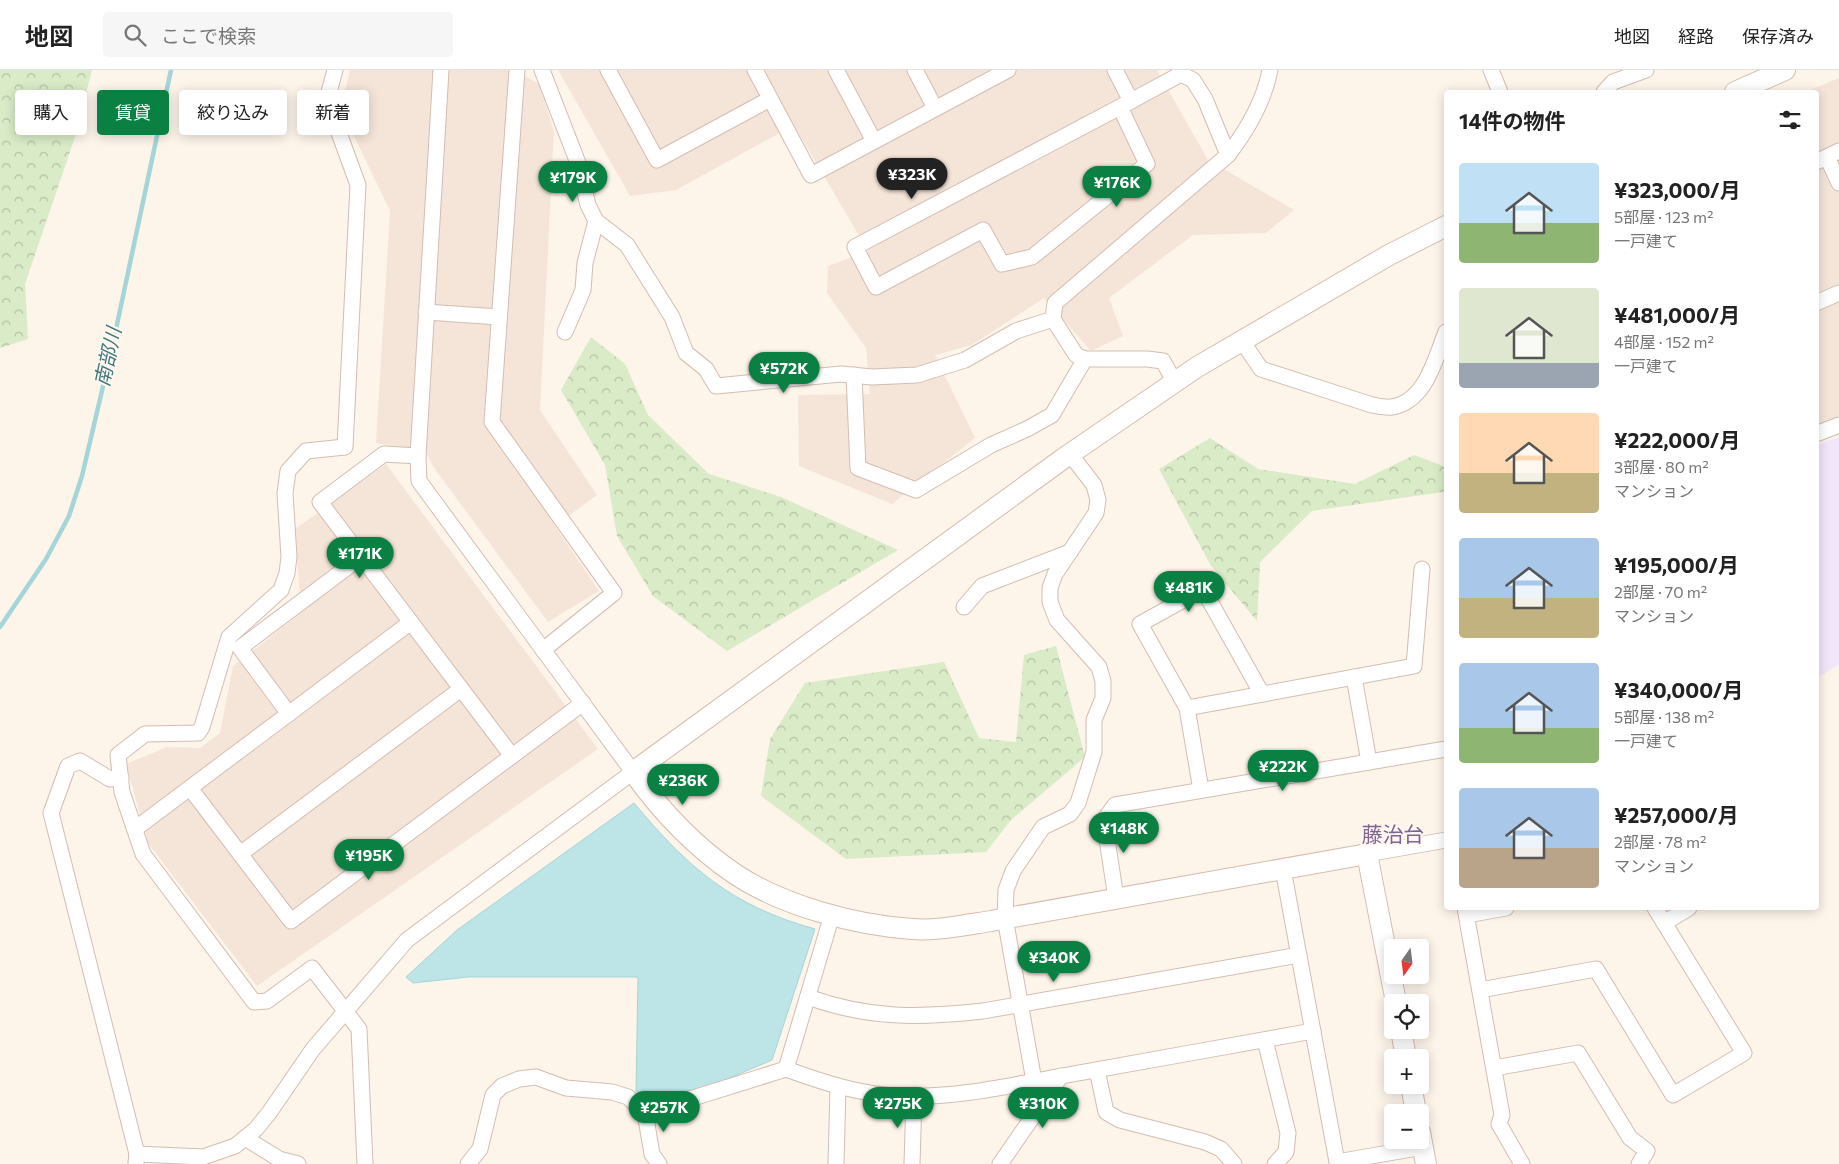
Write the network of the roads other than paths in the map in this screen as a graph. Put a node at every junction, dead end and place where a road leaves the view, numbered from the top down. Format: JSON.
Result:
{"nodes":[{"id":1,"x":335,"y":70,"type":"edge"},
{"id":2,"x":441,"y":70,"type":"edge"},
{"id":3,"x":517,"y":70,"type":"edge"},
{"id":4,"x":542,"y":70,"type":"edge"},
{"id":5,"x":608,"y":70,"type":"edge"},
{"id":6,"x":754,"y":70,"type":"edge"},
{"id":7,"x":836,"y":70,"type":"edge"},
{"id":8,"x":915,"y":70,"type":"edge"},
{"id":9,"x":1008,"y":70,"type":"edge"},
{"id":10,"x":1114,"y":70,"type":"edge"},
{"id":11,"x":1270,"y":70,"type":"edge"},
{"id":12,"x":1491,"y":70,"type":"edge"},
{"id":13,"x":1646,"y":70,"type":"edge"},
{"id":14,"x":1785,"y":70,"type":"edge"},
{"id":15,"x":1499,"y":90,"type":"edge"},
{"id":16,"x":1606,"y":90,"type":"edge"},
{"id":17,"x":1740,"y":90,"type":"edge"},
{"id":18,"x":770,"y":100,"type":"junction"},
{"id":19,"x":1125,"y":104,"type":"junction"},
{"id":20,"x":935,"y":108,"type":"junction"},
{"id":21,"x":874,"y":141,"type":"junction"},
{"id":22,"x":1228,"y":154,"type":"junction"},
{"id":23,"x":1828,"y":156,"type":"edge"},
{"id":24,"x":1839,"y":183,"type":"edge"},
{"id":25,"x":596,"y":221,"type":"junction"},
{"id":26,"x":1444,"y":227,"type":"edge"},
{"id":27,"x":1839,"y":293,"type":"edge"},
{"id":28,"x":1819,"y":302,"type":"edge"},
{"id":29,"x":426,"y":312,"type":"junction"},
{"id":30,"x":499,"y":317,"type":"junction"},
{"id":31,"x":1053,"y":319,"type":"junction"},
{"id":32,"x":565,"y":332,"type":"dead end"},
{"id":33,"x":1444,"y":337,"type":"edge"},
{"id":34,"x":1242,"y":341,"type":"junction"},
{"id":35,"x":1085,"y":359,"type":"junction"},
{"id":36,"x":854,"y":375,"type":"junction"},
{"id":37,"x":1175,"y":383,"type":"junction"},
{"id":38,"x":1839,"y":425,"type":"edge"},
{"id":39,"x":1819,"y":433,"type":"edge"},
{"id":40,"x":1070,"y":454,"type":"junction"},
{"id":41,"x":418,"y":456,"type":"junction"},
{"id":42,"x":1070,"y":552,"type":"junction"},
{"id":43,"x":361,"y":556,"type":"junction"},
{"id":44,"x":1422,"y":569,"type":"dead end"},
{"id":45,"x":964,"y":607,"type":"dead end"},
{"id":46,"x":411,"y":622,"type":"junction"},
{"id":47,"x":544,"y":650,"type":"junction"},
{"id":48,"x":1354,"y":677,"type":"junction"},
{"id":49,"x":461,"y":689,"type":"junction"},
{"id":50,"x":1262,"y":694,"type":"junction"},
{"id":51,"x":583,"y":703,"type":"junction"},
{"id":52,"x":1187,"y":708,"type":"junction"},
{"id":53,"x":289,"y":714,"type":"junction"},
{"id":54,"x":1444,"y":749,"type":"edge"},
{"id":55,"x":512,"y":756,"type":"junction"},
{"id":56,"x":1369,"y":762,"type":"junction"},
{"id":57,"x":633,"y":772,"type":"junction"},
{"id":58,"x":121,"y":778,"type":"junction"},
{"id":59,"x":190,"y":788,"type":"junction"},
{"id":60,"x":1201,"y":790,"type":"junction"},
{"id":61,"x":135,"y":829,"type":"junction"},
{"id":62,"x":1444,"y":840,"type":"edge"},
{"id":63,"x":240,"y":854,"type":"junction"},
{"id":64,"x":1367,"y":854,"type":"junction"},
{"id":65,"x":1283,"y":868,"type":"junction"},
{"id":66,"x":1116,"y":898,"type":"junction"},
{"id":67,"x":1479,"y":910,"type":"edge"},
{"id":68,"x":1656,"y":910,"type":"edge"},
{"id":69,"x":1686,"y":910,"type":"edge"},
{"id":70,"x":1466,"y":911,"type":"edge"},
{"id":71,"x":832,"y":915,"type":"junction"},
{"id":72,"x":1004,"y":918,"type":"junction"},
{"id":73,"x":1664,"y":923,"type":"junction"},
{"id":74,"x":1299,"y":955,"type":"junction"},
{"id":75,"x":1480,"y":990,"type":"junction"},
{"id":76,"x":1394,"y":994,"type":"edge"},
{"id":77,"x":808,"y":997,"type":"junction"},
{"id":78,"x":1020,"y":1004,"type":"junction"},
{"id":79,"x":345,"y":1011,"type":"junction"},
{"id":80,"x":1313,"y":1031,"type":"junction"},
{"id":81,"x":1265,"y":1040,"type":"junction"},
{"id":82,"x":1494,"y":1068,"type":"junction"},
{"id":83,"x":786,"y":1070,"type":"junction"},
{"id":84,"x":1097,"y":1070,"type":"junction"},
{"id":85,"x":1061,"y":1076,"type":"junction"},
{"id":86,"x":1034,"y":1081,"type":"junction"},
{"id":87,"x":838,"y":1086,"type":"junction"},
{"id":88,"x":914,"y":1096,"type":"junction"},
{"id":89,"x":645,"y":1113,"type":"junction"},
{"id":90,"x":245,"y":1138,"type":"junction"},
{"id":91,"x":1412,"y":1149,"type":"edge"},
{"id":92,"x":136,"y":1159,"type":"edge"},
{"id":93,"x":298,"y":1164,"type":"edge"},
{"id":94,"x":365,"y":1164,"type":"edge"},
{"id":95,"x":468,"y":1164,"type":"edge"},
{"id":96,"x":659,"y":1164,"type":"edge"},
{"id":97,"x":836,"y":1164,"type":"edge"},
{"id":98,"x":912,"y":1164,"type":"edge"},
{"id":99,"x":1000,"y":1164,"type":"edge"},
{"id":100,"x":1234,"y":1164,"type":"edge"},
{"id":101,"x":1275,"y":1164,"type":"edge"},
{"id":102,"x":1522,"y":1164,"type":"edge"},
{"id":103,"x":1639,"y":1164,"type":"edge"}],
"edges":[{"from":1,"to":58,"type":"street"},
{"from":2,"to":29,"type":"street"},
{"from":3,"to":30,"type":"street"},
{"from":4,"to":25,"type":"street"},
{"from":5,"to":18,"type":"street"},
{"from":6,"to":18,"type":"street"},
{"from":7,"to":21,"type":"street"},
{"from":8,"to":20,"type":"street"},
{"from":9,"to":20,"type":"street"},
{"from":10,"to":19,"type":"street"},
{"from":11,"to":22,"type":"street"},
{"from":12,"to":15,"type":"street"},
{"from":13,"to":16,"type":"street"},
{"from":14,"to":17,"type":"street"},
{"from":18,"to":21,"type":"street"},
{"from":19,"to":19,"type":"street"},
{"from":19,"to":22,"type":"street"},
{"from":20,"to":21,"type":"street"},
{"from":22,"to":31,"type":"street"},
{"from":23,"to":24,"type":"street"},
{"from":25,"to":32,"type":"street"},
{"from":25,"to":36,"type":"street"},
{"from":26,"to":34,"type":"street"},
{"from":27,"to":28,"type":"street"},
{"from":29,"to":30,"type":"street"},
{"from":29,"to":41,"type":"street"},
{"from":30,"to":47,"type":"street"},
{"from":31,"to":35,"type":"street"},
{"from":31,"to":36,"type":"street"},
{"from":33,"to":34,"type":"street"},
{"from":34,"to":37,"type":"street"},
{"from":35,"to":36,"type":"street"},
{"from":35,"to":37,"type":"street"},
{"from":37,"to":40,"type":"street"},
{"from":38,"to":39,"type":"street"},
{"from":40,"to":42,"type":"street"},
{"from":40,"to":57,"type":"street"},
{"from":41,"to":43,"type":"street"},
{"from":41,"to":47,"type":"street"},
{"from":42,"to":45,"type":"street"},
{"from":42,"to":72,"type":"street"},
{"from":43,"to":46,"type":"street"},
{"from":43,"to":53,"type":"street"},
{"from":44,"to":48,"type":"street"},
{"from":46,"to":49,"type":"street"},
{"from":46,"to":53,"type":"street"},
{"from":47,"to":51,"type":"street"},
{"from":48,"to":50,"type":"street"},
{"from":48,"to":56,"type":"street"},
{"from":49,"to":55,"type":"street"},
{"from":49,"to":63,"type":"street"},
{"from":50,"to":52,"type":"street"},
{"from":50,"to":52,"type":"street"},
{"from":51,"to":55,"type":"street"},
{"from":51,"to":57,"type":"street"},
{"from":52,"to":60,"type":"street"},
{"from":53,"to":59,"type":"street"},
{"from":54,"to":56,"type":"street"},
{"from":55,"to":63,"type":"street"},
{"from":56,"to":60,"type":"street"},
{"from":57,"to":71,"type":"street"},
{"from":57,"to":79,"type":"street"},
{"from":58,"to":61,"type":"street"},
{"from":58,"to":92,"type":"street"},
{"from":59,"to":61,"type":"street"},
{"from":59,"to":63,"type":"street"},
{"from":60,"to":66,"type":"street"},
{"from":61,"to":79,"type":"street"},
{"from":62,"to":64,"type":"street"},
{"from":64,"to":65,"type":"street"},
{"from":64,"to":76,"type":"street"},
{"from":65,"to":66,"type":"street"},
{"from":65,"to":74,"type":"street"},
{"from":66,"to":72,"type":"street"},
{"from":67,"to":70,"type":"street"},
{"from":68,"to":73,"type":"street"},
{"from":69,"to":73,"type":"street"},
{"from":70,"to":75,"type":"street"},
{"from":71,"to":72,"type":"street"},
{"from":71,"to":77,"type":"street"},
{"from":72,"to":78,"type":"street"},
{"from":73,"to":75,"type":"street"},
{"from":74,"to":78,"type":"street"},
{"from":74,"to":80,"type":"street"},
{"from":75,"to":82,"type":"street"},
{"from":77,"to":78,"type":"street"},
{"from":77,"to":83,"type":"street"},
{"from":78,"to":86,"type":"street"},
{"from":79,"to":90,"type":"street"},
{"from":79,"to":94,"type":"street"},
{"from":80,"to":81,"type":"street"},
{"from":80,"to":91,"type":"street"},
{"from":81,"to":84,"type":"street"},
{"from":81,"to":101,"type":"street"},
{"from":82,"to":102,"type":"street"},
{"from":82,"to":103,"type":"street"},
{"from":83,"to":87,"type":"street"},
{"from":83,"to":89,"type":"street"},
{"from":84,"to":85,"type":"street"},
{"from":84,"to":100,"type":"street"},
{"from":85,"to":86,"type":"street"},
{"from":85,"to":99,"type":"street"},
{"from":86,"to":88,"type":"street"},
{"from":87,"to":88,"type":"street"},
{"from":87,"to":97,"type":"street"},
{"from":88,"to":98,"type":"street"},
{"from":89,"to":95,"type":"street"},
{"from":89,"to":96,"type":"street"},
{"from":90,"to":92,"type":"street"},
{"from":90,"to":93,"type":"street"}]}
